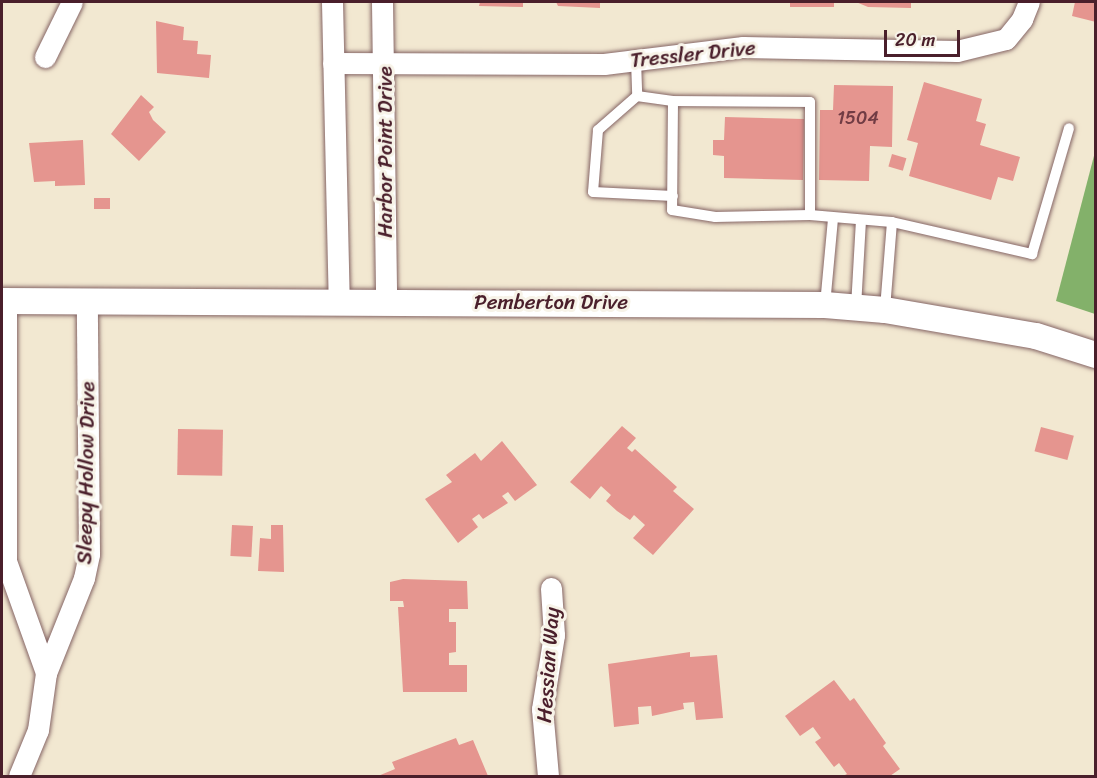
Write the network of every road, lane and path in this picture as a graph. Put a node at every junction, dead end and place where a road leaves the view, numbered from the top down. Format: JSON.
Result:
{"nodes":[{"id":1,"x":72,"y":2,"type":"edge"},
{"id":2,"x":332,"y":2,"type":"edge"},
{"id":3,"x":382,"y":2,"type":"edge"},
{"id":4,"x":1029,"y":2,"type":"edge"},
{"id":5,"x":45,"y":57,"type":"dead end"},
{"id":6,"x":636,"y":60,"type":"junction"},
{"id":7,"x":384,"y":61,"type":"junction"},
{"id":8,"x":333,"y":63,"type":"junction"},
{"id":9,"x":637,"y":96,"type":"junction"},
{"id":10,"x":673,"y":101,"type":"junction"},
{"id":11,"x":1069,"y":128,"type":"dead end"},
{"id":12,"x":673,"y":196,"type":"junction"},
{"id":13,"x":810,"y":215,"type":"junction"},
{"id":14,"x":833,"y":218,"type":"junction"},
{"id":15,"x":861,"y":221,"type":"junction"},
{"id":16,"x":892,"y":222,"type":"junction"},
{"id":17,"x":4,"y":301,"type":"edge"},
{"id":18,"x":339,"y":301,"type":"junction"},
{"id":19,"x":87,"y":302,"type":"junction"},
{"id":20,"x":386,"y":302,"type":"junction"},
{"id":21,"x":825,"y":305,"type":"junction"},
{"id":22,"x":856,"y":308,"type":"junction"},
{"id":23,"x":885,"y":310,"type":"junction"},
{"id":24,"x":1095,"y":355,"type":"edge"},
{"id":25,"x":551,"y":588,"type":"dead end"},
{"id":26,"x":46,"y":673,"type":"junction"},
{"id":27,"x":19,"y":777,"type":"edge"},
{"id":28,"x":549,"y":777,"type":"edge"}],
"edges":[{"from":1,"to":5,"type":"street"},
{"from":2,"to":8,"type":"street"},
{"from":3,"to":7,"type":"street","name":"Harbor Point Drive"},
{"from":4,"to":6,"type":"street","name":"Tressler Drive"},
{"from":6,"to":7,"type":"street","name":"Tressler Drive"},
{"from":6,"to":9,"type":"lane"},
{"from":7,"to":8,"type":"street","name":"Tressler Drive"},
{"from":7,"to":20,"type":"street","name":"Harbor Point Drive"},
{"from":8,"to":18,"type":"street"},
{"from":9,"to":10,"type":"lane"},
{"from":9,"to":12,"type":"lane"},
{"from":10,"to":12,"type":"lane"},
{"from":10,"to":13,"type":"lane"},
{"from":11,"to":16,"type":"lane"},
{"from":12,"to":13,"type":"lane"},
{"from":13,"to":14,"type":"lane"},
{"from":14,"to":15,"type":"lane"},
{"from":14,"to":21,"type":"lane"},
{"from":15,"to":16,"type":"lane"},
{"from":15,"to":22,"type":"lane"},
{"from":16,"to":23,"type":"lane"},
{"from":17,"to":19,"type":"street","name":"Pemberton Drive"},
{"from":17,"to":26,"type":"street","name":"Sleepy Hollow Drive"},
{"from":18,"to":19,"type":"street","name":"Pemberton Drive"},
{"from":18,"to":20,"type":"street","name":"Pemberton Drive"},
{"from":19,"to":26,"type":"street","name":"Sleepy Hollow Drive"},
{"from":20,"to":21,"type":"street","name":"Pemberton Drive"},
{"from":21,"to":22,"type":"street","name":"Pemberton Drive"},
{"from":22,"to":23,"type":"street","name":"Pemberton Drive"},
{"from":23,"to":24,"type":"street","name":"Pemberton Drive"},
{"from":25,"to":28,"type":"street","name":"Hessian Way"},
{"from":26,"to":27,"type":"street","name":"Sleepy Hollow Drive"}]}
